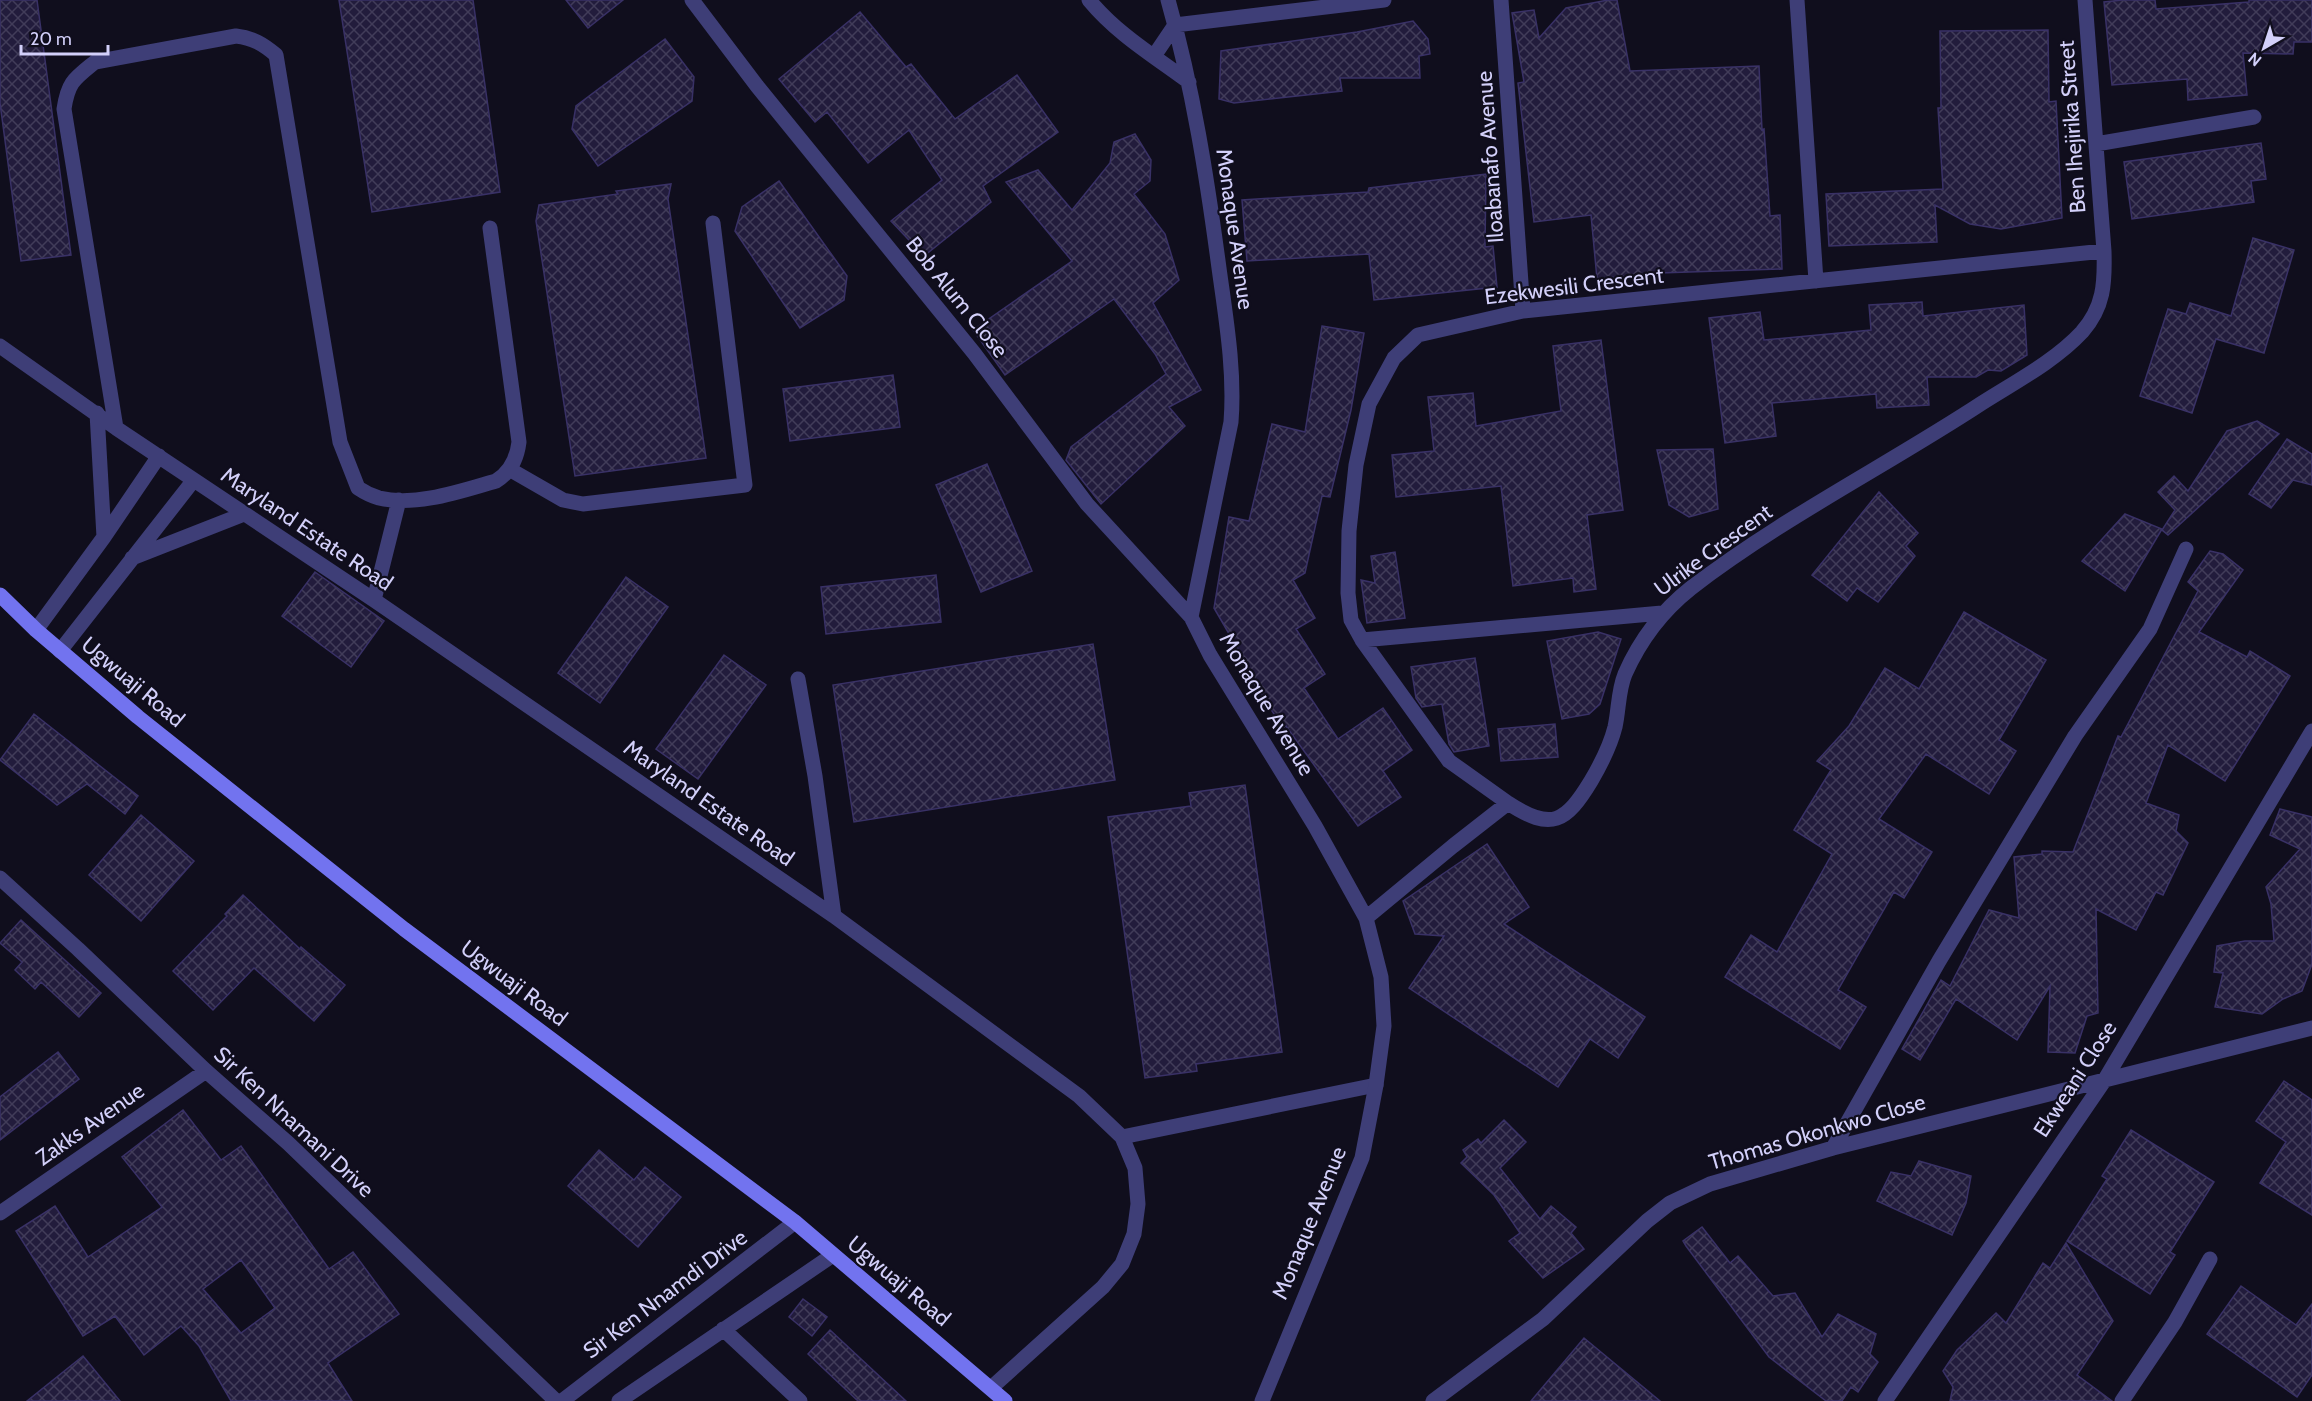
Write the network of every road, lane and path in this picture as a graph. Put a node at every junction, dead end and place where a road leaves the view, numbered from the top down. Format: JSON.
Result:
{"nodes":[{"id":1,"x":692,"y":0,"type":"edge"},
{"id":2,"x":1089,"y":0,"type":"edge"},
{"id":3,"x":1168,"y":0,"type":"edge"},
{"id":4,"x":1384,"y":0,"type":"edge"},
{"id":5,"x":1501,"y":0,"type":"edge"},
{"id":6,"x":1797,"y":0,"type":"edge"},
{"id":7,"x":2085,"y":0,"type":"edge"},
{"id":8,"x":1175,"y":25,"type":"junction"},
{"id":9,"x":1154,"y":56,"type":"junction"},
{"id":10,"x":1189,"y":82,"type":"junction"},
{"id":11,"x":2254,"y":117,"type":"dead end"},
{"id":12,"x":2096,"y":144,"type":"junction"},
{"id":13,"x":713,"y":223,"type":"dead end"},
{"id":14,"x":490,"y":228,"type":"dead end"},
{"id":15,"x":2104,"y":251,"type":"junction"},
{"id":16,"x":1816,"y":281,"type":"junction"},
{"id":17,"x":1523,"y":311,"type":"junction"},
{"id":18,"x":0,"y":346,"type":"edge"},
{"id":19,"x":98,"y":413,"type":"junction"},
{"id":20,"x":117,"y":429,"type":"junction"},
{"id":21,"x":159,"y":456,"type":"junction"},
{"id":22,"x":509,"y":469,"type":"junction"},
{"id":23,"x":193,"y":480,"type":"junction"},
{"id":24,"x":399,"y":500,"type":"junction"},
{"id":25,"x":244,"y":514,"type":"junction"},
{"id":26,"x":104,"y":537,"type":"junction"},
{"id":27,"x":2186,"y":549,"type":"dead end"},
{"id":28,"x":132,"y":558,"type":"junction"},
{"id":29,"x":0,"y":595,"type":"edge"},
{"id":30,"x":374,"y":600,"type":"junction"},
{"id":31,"x":1662,"y":613,"type":"junction"},
{"id":32,"x":1191,"y":617,"type":"junction"},
{"id":33,"x":36,"y":630,"type":"junction"},
{"id":34,"x":1362,"y":640,"type":"junction"},
{"id":35,"x":60,"y":651,"type":"junction"},
{"id":36,"x":798,"y":680,"type":"dead end"},
{"id":37,"x":2312,"y":731,"type":"edge"},
{"id":38,"x":1508,"y":803,"type":"junction"},
{"id":39,"x":0,"y":878,"type":"edge"},
{"id":40,"x":834,"y":916,"type":"junction"},
{"id":41,"x":1366,"y":918,"type":"junction"},
{"id":42,"x":2312,"y":1028,"type":"edge"},
{"id":43,"x":206,"y":1071,"type":"junction"},
{"id":44,"x":2104,"y":1081,"type":"junction"},
{"id":45,"x":1376,"y":1085,"type":"junction"},
{"id":46,"x":1122,"y":1137,"type":"junction"},
{"id":47,"x":1833,"y":1148,"type":"junction"},
{"id":48,"x":0,"y":1213,"type":"edge"},
{"id":49,"x":795,"y":1222,"type":"junction"},
{"id":50,"x":833,"y":1255,"type":"junction"},
{"id":51,"x":2210,"y":1259,"type":"dead end"},
{"id":52,"x":723,"y":1329,"type":"junction"},
{"id":53,"x":991,"y":1388,"type":"junction"},
{"id":54,"x":556,"y":1401,"type":"edge"},
{"id":55,"x":562,"y":1401,"type":"edge"},
{"id":56,"x":620,"y":1401,"type":"edge"},
{"id":57,"x":800,"y":1401,"type":"edge"},
{"id":58,"x":1005,"y":1401,"type":"edge"},
{"id":59,"x":1262,"y":1401,"type":"edge"},
{"id":60,"x":1433,"y":1401,"type":"edge"},
{"id":61,"x":1885,"y":1401,"type":"edge"},
{"id":62,"x":2122,"y":1401,"type":"edge"}],
"edges":[{"from":1,"to":32,"type":"street","name":"Bob Alum Close"},
{"from":2,"to":9,"type":"street"},
{"from":3,"to":8,"type":"street","name":"Monaque Avenue"},
{"from":4,"to":8,"type":"street"},
{"from":5,"to":17,"type":"street","name":"Iloabanafo Avenue"},
{"from":6,"to":16,"type":"street"},
{"from":7,"to":12,"type":"street","name":"Ben Ihejirika Street"},
{"from":8,"to":9,"type":"street"},
{"from":8,"to":10,"type":"street","name":"Monaque Avenue"},
{"from":9,"to":10,"type":"street"},
{"from":10,"to":32,"type":"street","name":"Monaque Avenue"},
{"from":11,"to":12,"type":"street"},
{"from":12,"to":15,"type":"street","name":"Ben Ihejirika Street"},
{"from":13,"to":22,"type":"street"},
{"from":14,"to":22,"type":"street"},
{"from":15,"to":16,"type":"street","name":"Ezekwesili Crescent"},
{"from":15,"to":31,"type":"street","name":"Ulrike Crescent"},
{"from":16,"to":17,"type":"street","name":"Ezekwesili Crescent"},
{"from":17,"to":34,"type":"street","name":"Ezekwesili Crescent"},
{"from":18,"to":19,"type":"street","name":"Maryland Estate Road"},
{"from":19,"to":20,"type":"street","name":"Maryland Estate Road"},
{"from":19,"to":26,"type":"street"},
{"from":20,"to":21,"type":"street","name":"Maryland Estate Road"},
{"from":20,"to":24,"type":"street"},
{"from":21,"to":23,"type":"street","name":"Maryland Estate Road"},
{"from":21,"to":26,"type":"street"},
{"from":22,"to":24,"type":"street"},
{"from":23,"to":25,"type":"street","name":"Maryland Estate Road"},
{"from":23,"to":28,"type":"street"},
{"from":24,"to":30,"type":"street"},
{"from":25,"to":28,"type":"street"},
{"from":25,"to":30,"type":"street","name":"Maryland Estate Road"},
{"from":26,"to":33,"type":"street"},
{"from":27,"to":47,"type":"street"},
{"from":28,"to":35,"type":"street"},
{"from":29,"to":33,"type":"main road","name":"Ugwuaji Road"},
{"from":30,"to":40,"type":"street","name":"Maryland Estate Road"},
{"from":31,"to":34,"type":"street"},
{"from":31,"to":38,"type":"street","name":"Ulrike Crescent"},
{"from":32,"to":41,"type":"street","name":"Monaque Avenue"},
{"from":33,"to":35,"type":"main road","name":"Ugwuaji Road"},
{"from":34,"to":38,"type":"street","name":"Ezekwesili Crescent"},
{"from":35,"to":49,"type":"main road","name":"Ugwuaji Road"},
{"from":36,"to":40,"type":"street"},
{"from":37,"to":44,"type":"street","name":"Ekweani Close"},
{"from":38,"to":41,"type":"street"},
{"from":39,"to":43,"type":"street","name":"Sir Ken Nnamani Drive"},
{"from":40,"to":46,"type":"street","name":"Maryland Estate Road"},
{"from":41,"to":45,"type":"street","name":"Monaque Avenue"},
{"from":42,"to":44,"type":"street","name":"Thomas Okonkwo Close"},
{"from":43,"to":48,"type":"street","name":"Zakks Avenue"},
{"from":43,"to":54,"type":"street","name":"Sir Ken Nnamani Drive"},
{"from":44,"to":47,"type":"street","name":"Thomas Okonkwo Close"},
{"from":44,"to":61,"type":"street","name":"Ekweani Close"},
{"from":45,"to":46,"type":"street"},
{"from":45,"to":59,"type":"street","name":"Monaque Avenue"},
{"from":46,"to":53,"type":"street","name":"Maryland Estate Road"},
{"from":47,"to":60,"type":"street","name":"Thomas Okonkwo Close"},
{"from":49,"to":50,"type":"main road","name":"Ugwuaji Road"},
{"from":49,"to":55,"type":"street","name":"Sir Ken Nnamdi Drive"},
{"from":50,"to":52,"type":"street"},
{"from":50,"to":53,"type":"main road","name":"Ugwuaji Road"},
{"from":51,"to":62,"type":"street"},
{"from":52,"to":56,"type":"street"},
{"from":52,"to":57,"type":"street"},
{"from":53,"to":58,"type":"main road","name":"Ugwuaji Road"}]}
